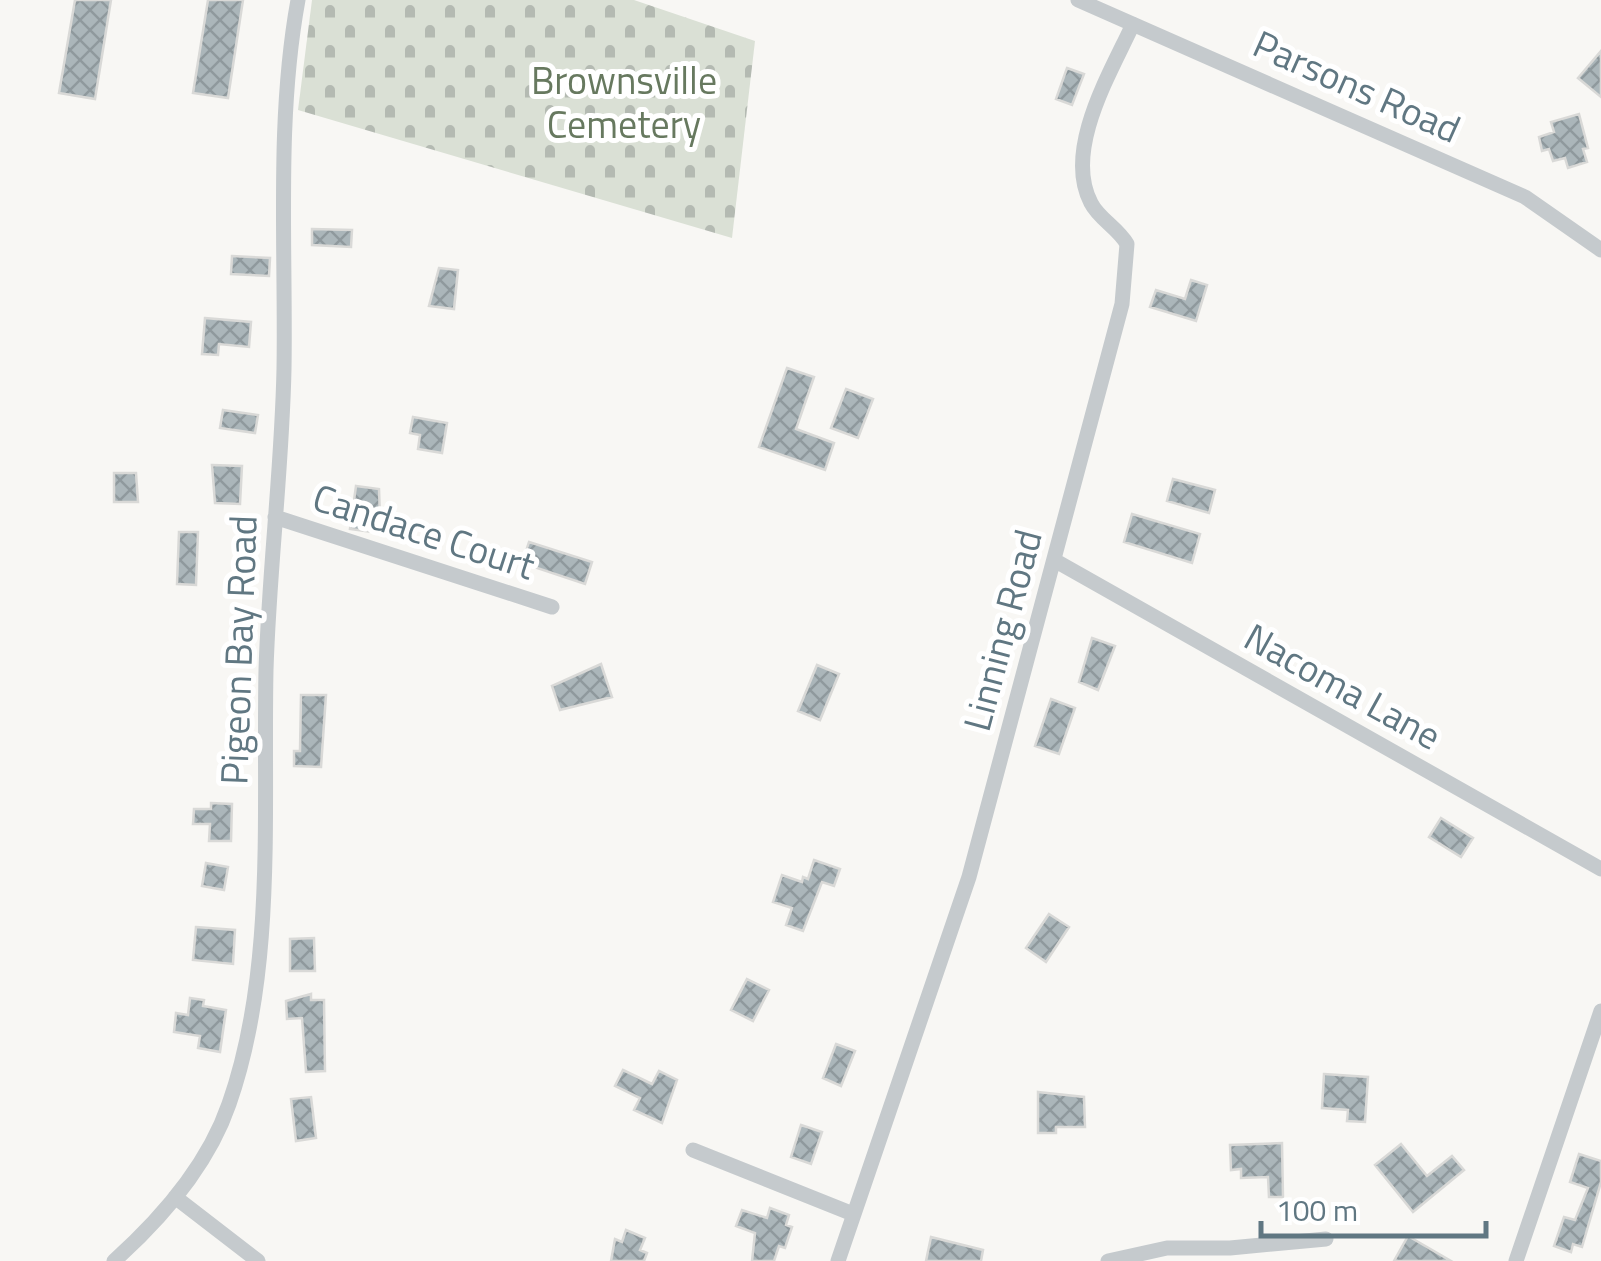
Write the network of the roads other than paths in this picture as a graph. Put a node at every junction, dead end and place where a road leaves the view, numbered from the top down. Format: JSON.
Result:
{"nodes":[{"id":1,"x":298,"y":0,"type":"edge"},
{"id":2,"x":1078,"y":0,"type":"edge"},
{"id":3,"x":1133,"y":24,"type":"junction"},
{"id":4,"x":1601,"y":250,"type":"edge"},
{"id":5,"x":275,"y":517,"type":"junction"},
{"id":6,"x":1054,"y":560,"type":"junction"},
{"id":7,"x":552,"y":608,"type":"dead end"},
{"id":8,"x":1601,"y":870,"type":"edge"},
{"id":9,"x":1601,"y":1011,"type":"edge"},
{"id":10,"x":692,"y":1150,"type":"dead end"},
{"id":11,"x":175,"y":1197,"type":"junction"},
{"id":12,"x":852,"y":1214,"type":"junction"},
{"id":13,"x":1326,"y":1239,"type":"dead end"},
{"id":14,"x":114,"y":1261,"type":"edge"},
{"id":15,"x":258,"y":1261,"type":"edge"},
{"id":16,"x":838,"y":1261,"type":"edge"},
{"id":17,"x":1108,"y":1261,"type":"edge"},
{"id":18,"x":1516,"y":1261,"type":"edge"}],
"edges":[{"from":1,"to":5,"type":"street","name":"Pigeon Bay Road"},
{"from":2,"to":3,"type":"street","name":"Parsons Road"},
{"from":3,"to":4,"type":"street","name":"Parsons Road"},
{"from":3,"to":6,"type":"street","name":"Linning Road"},
{"from":5,"to":7,"type":"street","name":"Candace Court"},
{"from":5,"to":11,"type":"street","name":"Pigeon Bay Road"},
{"from":6,"to":8,"type":"street","name":"Nacoma Lane"},
{"from":6,"to":12,"type":"street","name":"Linning Road"},
{"from":9,"to":18,"type":"street"},
{"from":10,"to":12,"type":"street"},
{"from":11,"to":14,"type":"street","name":"Pigeon Bay Road"},
{"from":11,"to":15,"type":"street"},
{"from":12,"to":16,"type":"street","name":"Linning Road"},
{"from":13,"to":17,"type":"street"}]}
